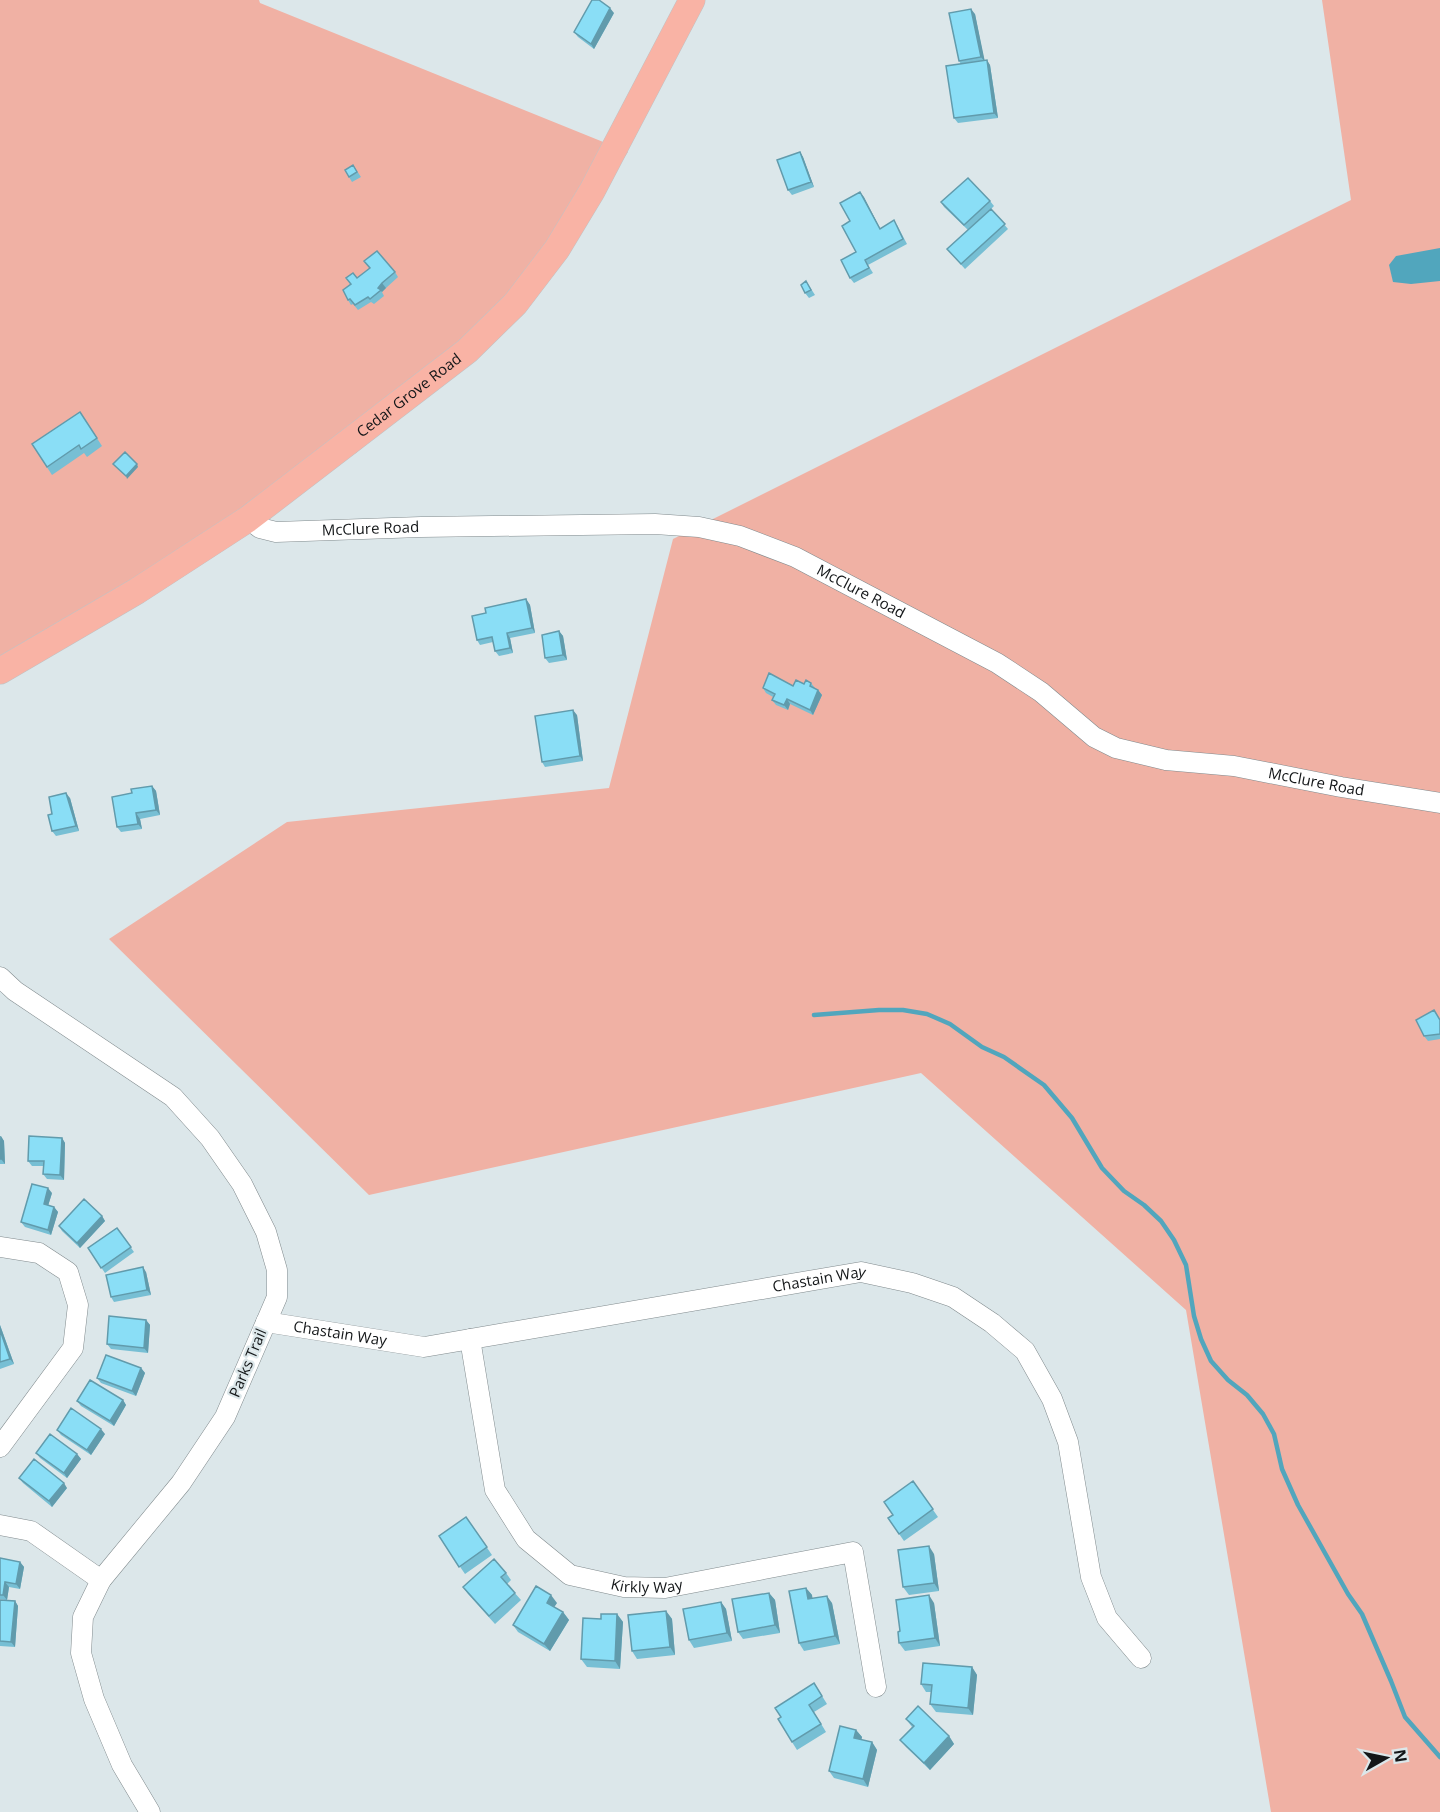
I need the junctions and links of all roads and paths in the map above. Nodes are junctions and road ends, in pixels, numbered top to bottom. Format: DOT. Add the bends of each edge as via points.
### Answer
graph roads {
  1 [pos="692,0"];
  2 [pos="248,519"];
  3 [pos="0,670"];
  4 [pos="1440,803"];
  5 [pos="0,977"];
  6 [pos="0,1247"];
  7 [pos="266,1322"];
  8 [pos="470,1340"];
  9 [pos="0,1447"];
  10 [pos="0,1525"];
  11 [pos="101,1580"];
  12 [pos="1140,1658"];
  13 [pos="876,1687"];
  14 [pos="150,1812"];
  1 -- 2 [label="main road, Cedar Grove Road" via="592,191 558,249 515,304 467,351"];
  2 -- 3 [label="main road, Cedar Grove Road" via="137,591"];
  2 -- 4 [label="street, McClure Road" via="260,528 276,532 656,524 699,527 740,536 795,557 997,663 1041,692 1094,737 1116,748 1166,760 1234,766"];
  5 -- 7 [label="street, Parks Trail" via="173,1097 210,1138 242,1185 266,1232 277,1270 277,1297"];
  6 -- 9 [label="street" via="39,1253 68,1272 78,1305 73,1348"];
  7 -- 8 [label="street, Chastain Way" via="424,1347"];
  7 -- 11 [label="street, Parks Trail" via="225,1417 180,1483"];
  8 -- 12 [label="street, Chastain Way" via="861,1272 953,1297 1025,1351 1052,1400 1068,1442 1091,1577 1107,1618"];
  8 -- 13 [label="street, Kirkly Way" via="495,1490 526,1539 570,1575 624,1587 665,1588 853,1552"];
  10 -- 11 [label="street" via="31,1531"];
  11 -- 14 [label="street, Parks Trail" via="83,1617 81,1653 93,1699 122,1765"];
}
